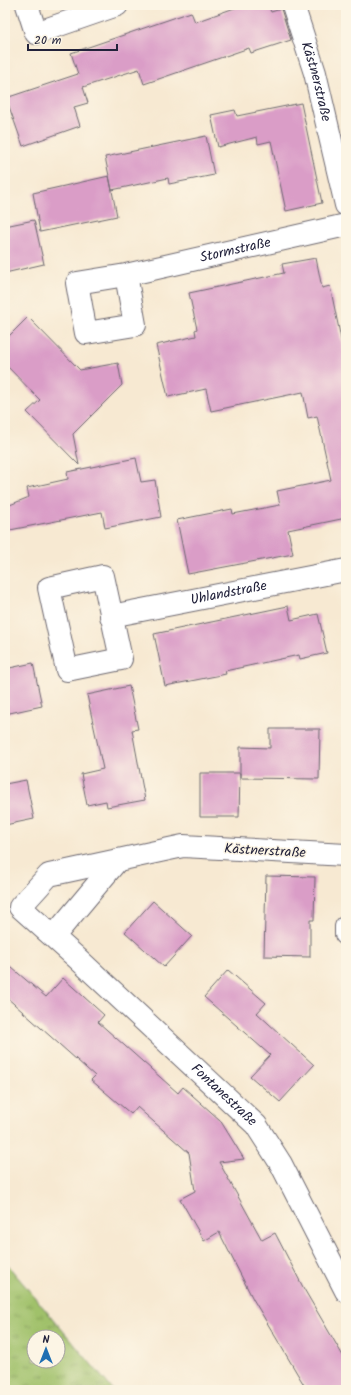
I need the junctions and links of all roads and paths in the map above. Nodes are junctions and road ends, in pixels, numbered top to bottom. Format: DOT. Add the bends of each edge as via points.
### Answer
graph roads {
  1 [pos="27,5"];
  2 [pos="117,5"];
  3 [pos="293,5"];
  4 [pos="86,10"];
  5 [pos="346,205"];
  6 [pos="346,225"];
  7 [pos="126,275"];
  8 [pos="346,570"];
  9 [pos="111,616"];
  10 [pos="183,846"];
  11 [pos="346,855"];
  12 [pos="116,862"];
  13 [pos="346,927"];
  14 [pos="346,934"];
  15 [pos="54,936"];
  16 [pos="346,1291"];
  1 -- 4 [label="street" via="36,33"];
  2 -- 4 [label="street"];
  3 -- 5 [label="street, Kästnerstraße" via="315,73"];
  6 -- 7 [label="street, Stormstraße"];
  8 -- 9 [label="street, Uhlandstraße"];
  9 -- 9 [label="street" via="103,576 49,588 67,670 121,659"];
  10 -- 11 [label="street, Kästnerstraße"];
  10 -- 12 [label="street, Fontanestraße"];
  12 -- 15 [label="street"];
  12 -- 15 [label="street, Fontanestraße" via="49,875 20,907"];
  13 -- 14 [label="street"];
  15 -- 16 [label="street, Fontanestraße" via="256,1125 280,1164"];
}
